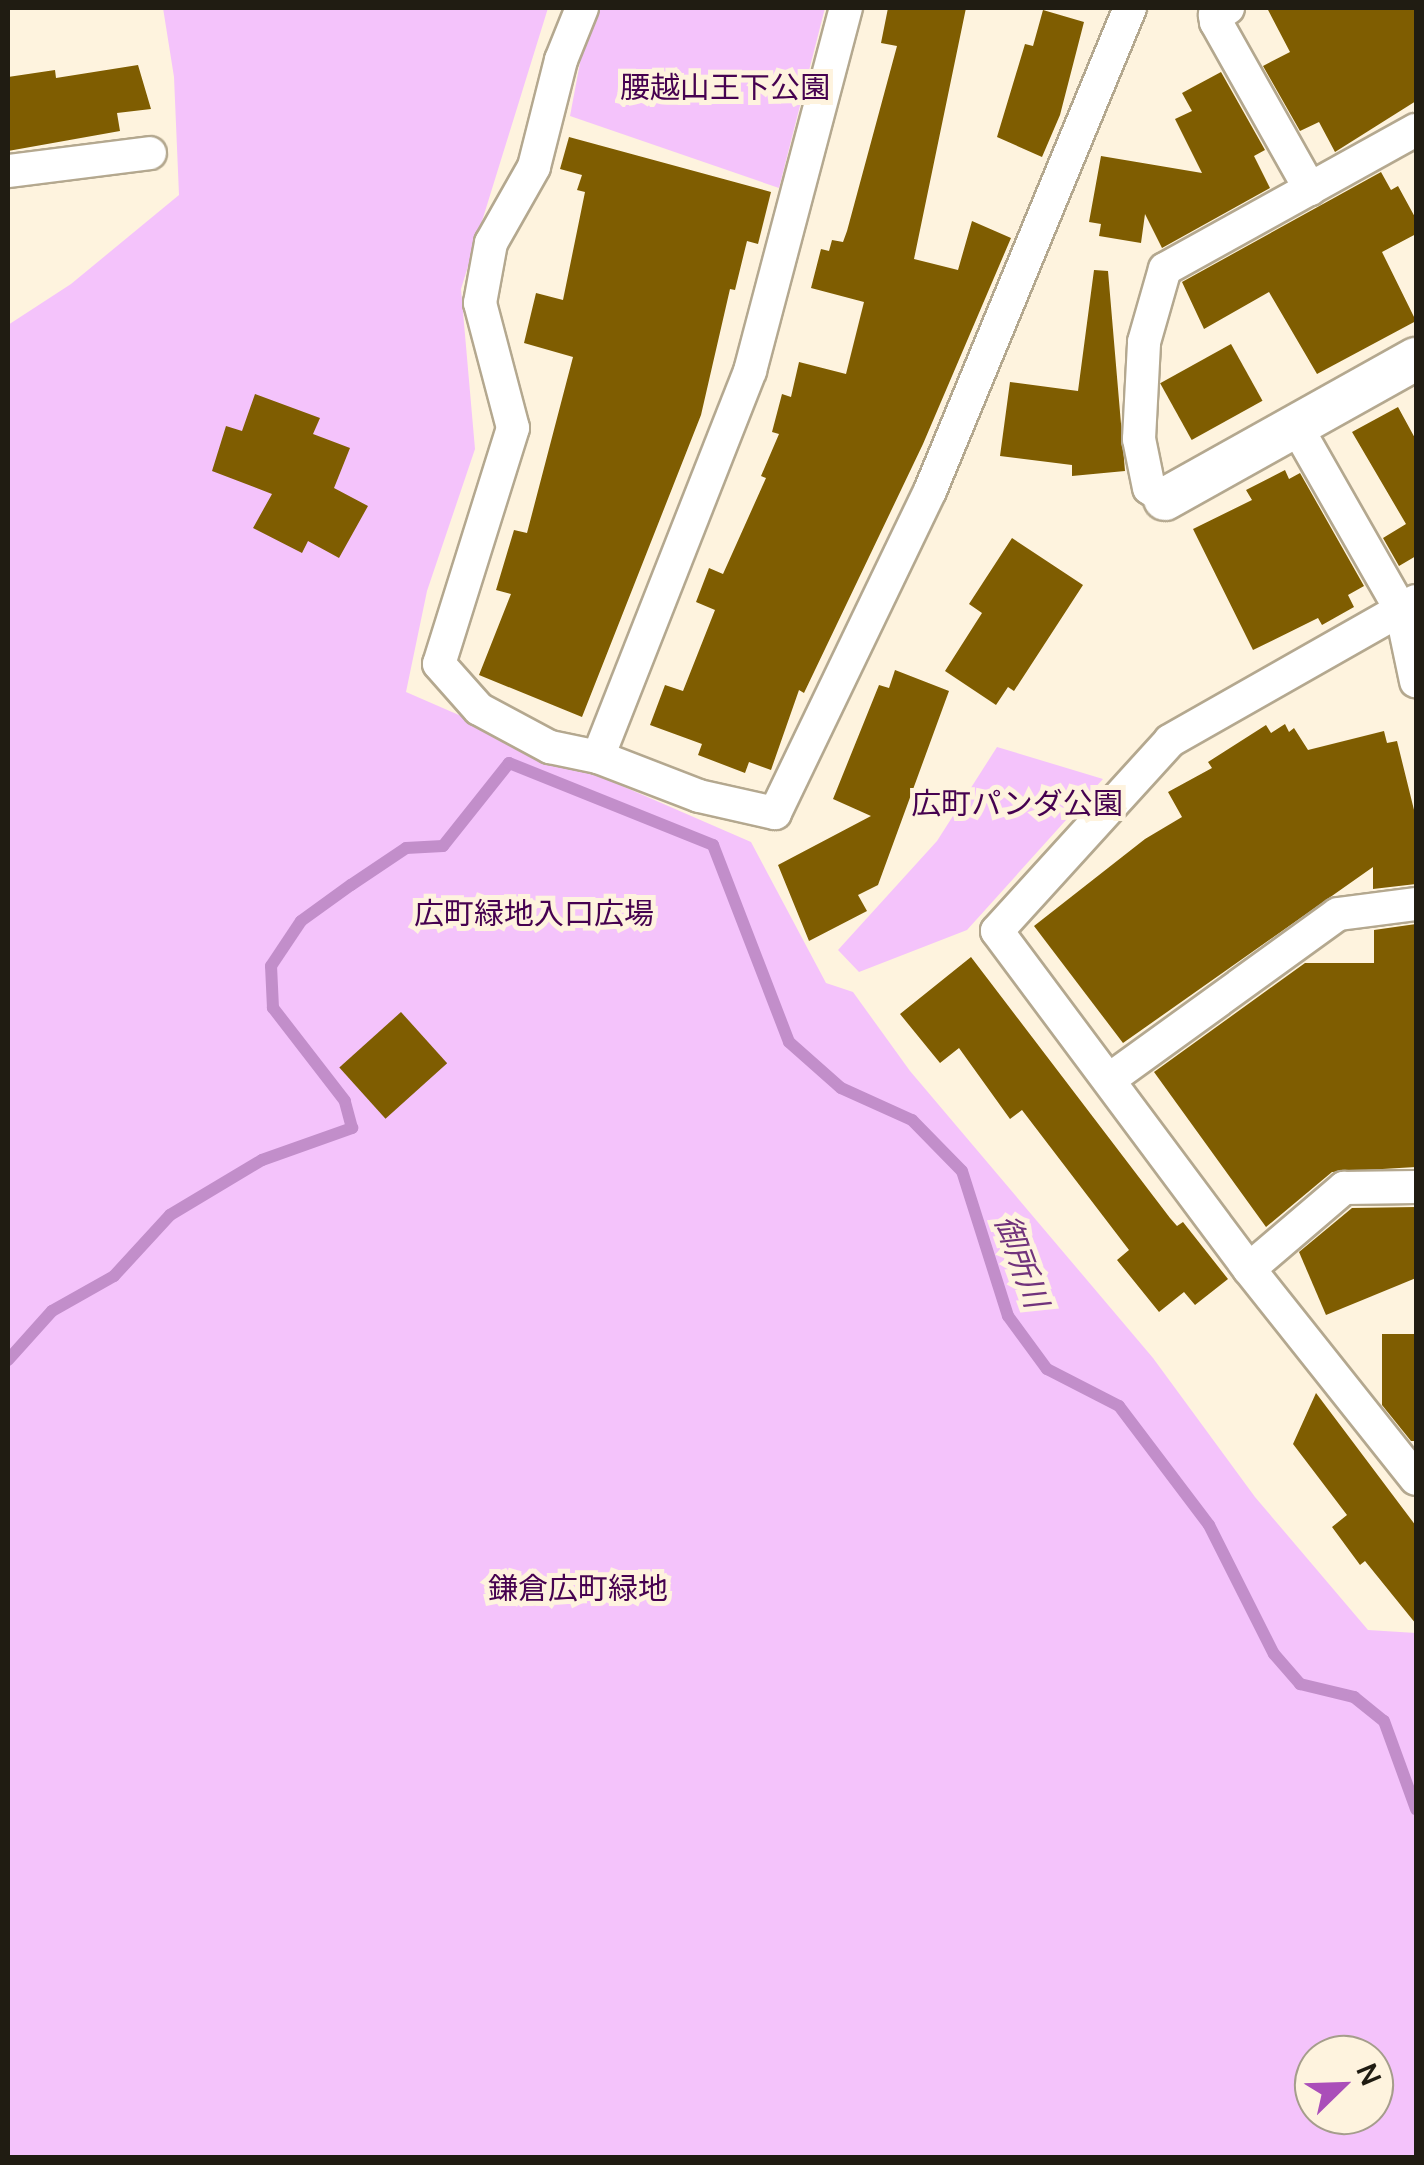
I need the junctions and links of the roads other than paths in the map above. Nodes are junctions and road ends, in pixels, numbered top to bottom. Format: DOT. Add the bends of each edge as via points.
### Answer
graph roads {
  1 [pos="582,8"];
  2 [pos="846,8"];
  3 [pos="1130,8"];
  4 [pos="1228,8"];
  5 [pos="1416,130"];
  6 [pos="150,153"];
  7 [pos="8,170"];
  8 [pos="1310,189"];
  9 [pos="1416,360"];
  10 [pos="1296,426"];
  11 [pos="1165,499"];
  12 [pos="1409,606"];
  13 [pos="1416,681"];
  14 [pos="598,757"];
  15 [pos="1416,904"];
  16 [pos="1110,1079"];
  17 [pos="1416,1187"];
  18 [pos="1249,1269"];
  19 [pos="1416,1480"];
  1 -- 14 [label="street" via="561,60 534,167 491,243 480,303 513,428 439,664 479,710 550,747"];
  2 -- 14 [label="street" via="750,371"];
  3 -- 14 [label="street" via="930,491 775,813 700,796"];
  4 -- 8 [label="street" via="1216,22"];
  5 -- 8 [label="street"];
  6 -- 7 [label="street"];
  8 -- 11 [label="street" via="1165,269 1144,342 1139,439 1149,488"];
  9 -- 10 [label="street"];
  10 -- 11 [label="street"];
  10 -- 12 [label="street"];
  12 -- 13 [label="street"];
  12 -- 16 [label="street" via="1170,741 997,931"];
  15 -- 16 [label="street" via="1338,914"];
  16 -- 18 [label="street"];
  17 -- 18 [label="street" via="1344,1188"];
  18 -- 19 [label="street"];
}
